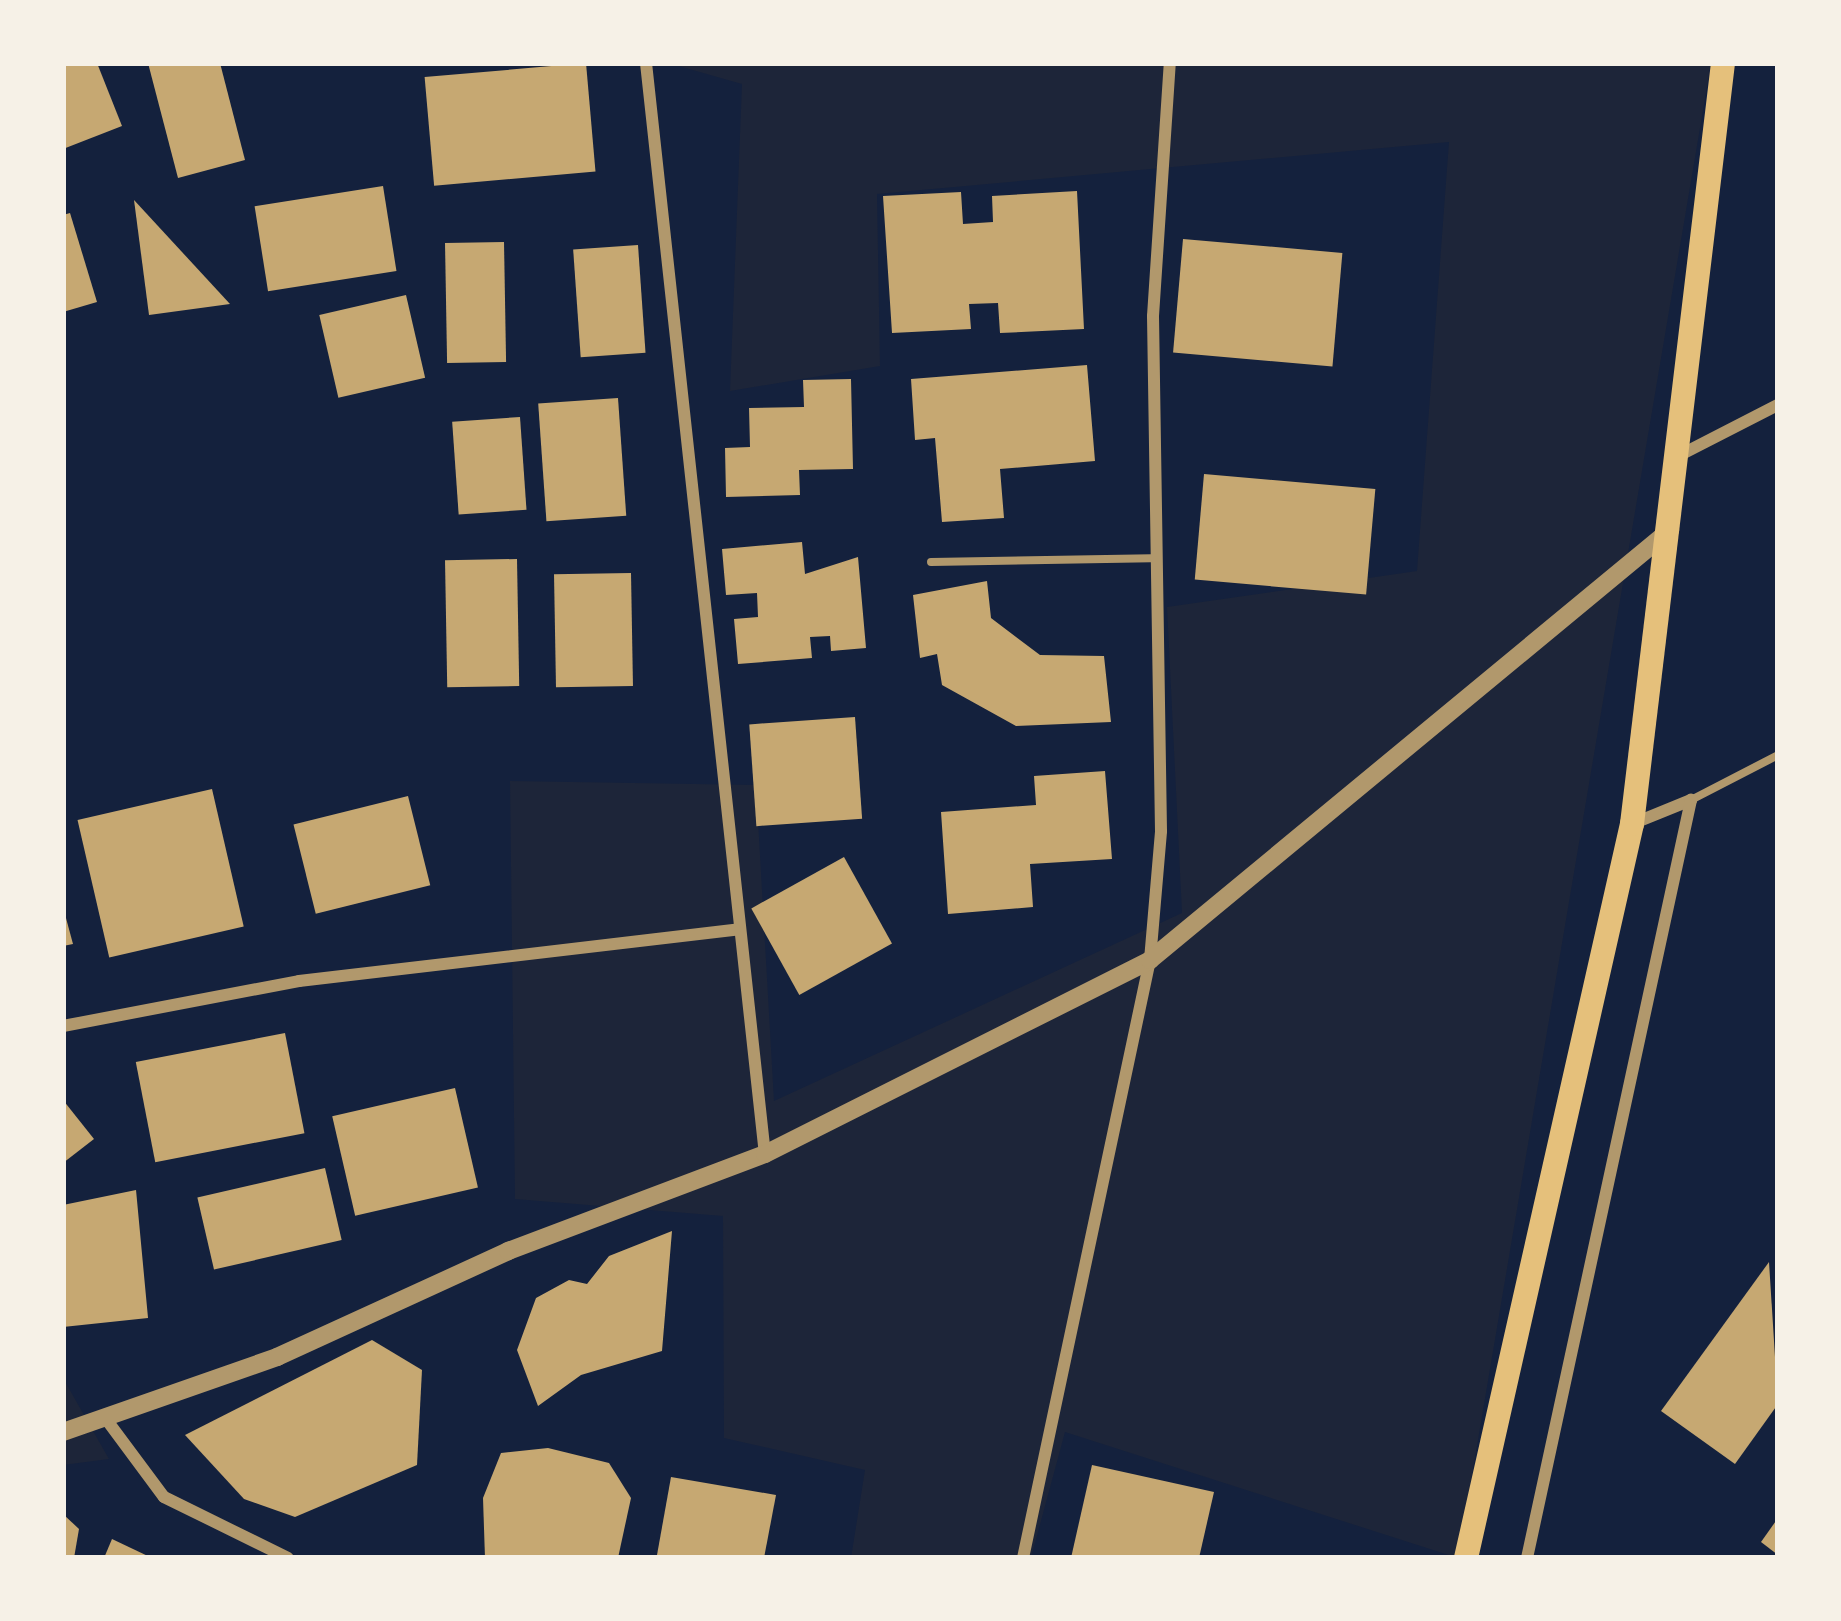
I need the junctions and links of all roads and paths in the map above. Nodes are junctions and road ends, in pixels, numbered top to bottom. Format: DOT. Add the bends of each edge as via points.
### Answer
graph roads {
  1 [pos="646,63"];
  2 [pos="1170,63"];
  3 [pos="1723,63"];
  4 [pos="1778,405"];
  5 [pos="1684,454"];
  6 [pos="1670,530"];
  7 [pos="1151,558"];
  8 [pos="931,562"];
  9 [pos="1778,755"];
  10 [pos="1691,800"];
  11 [pos="1632,824"];
  12 [pos="735,930"];
  13 [pos="1150,960"];
  14 [pos="63,1026"];
  15 [pos="764,1154"];
  16 [pos="106,1419"];
  17 [pos="63,1432"];
  18 [pos="288,1558"];
  19 [pos="1023,1558"];
  20 [pos="1466,1558"];
  21 [pos="1528,1558"];
  1 -- 12 [label="street"];
  2 -- 7 [label="street"];
  3 -- 5 [label="main road"];
  4 -- 5 [label="street"];
  5 -- 6 [label="main road"];
  6 -- 11 [label="main road"];
  6 -- 13 [label="street"];
  7 -- 8 [label="lane"];
  7 -- 13 [label="street" via="1161,831"];
  9 -- 10 [label="lane"];
  10 -- 11 [label="street"];
  10 -- 21 [label="street"];
  11 -- 20 [label="main road"];
  12 -- 14 [label="street" via="299,981"];
  12 -- 15 [label="street"];
  13 -- 15 [label="street"];
  13 -- 19 [label="street"];
  15 -- 16 [label="street"];
  16 -- 17 [label="street"];
  16 -- 18 [label="street" via="164,1497"];
}
